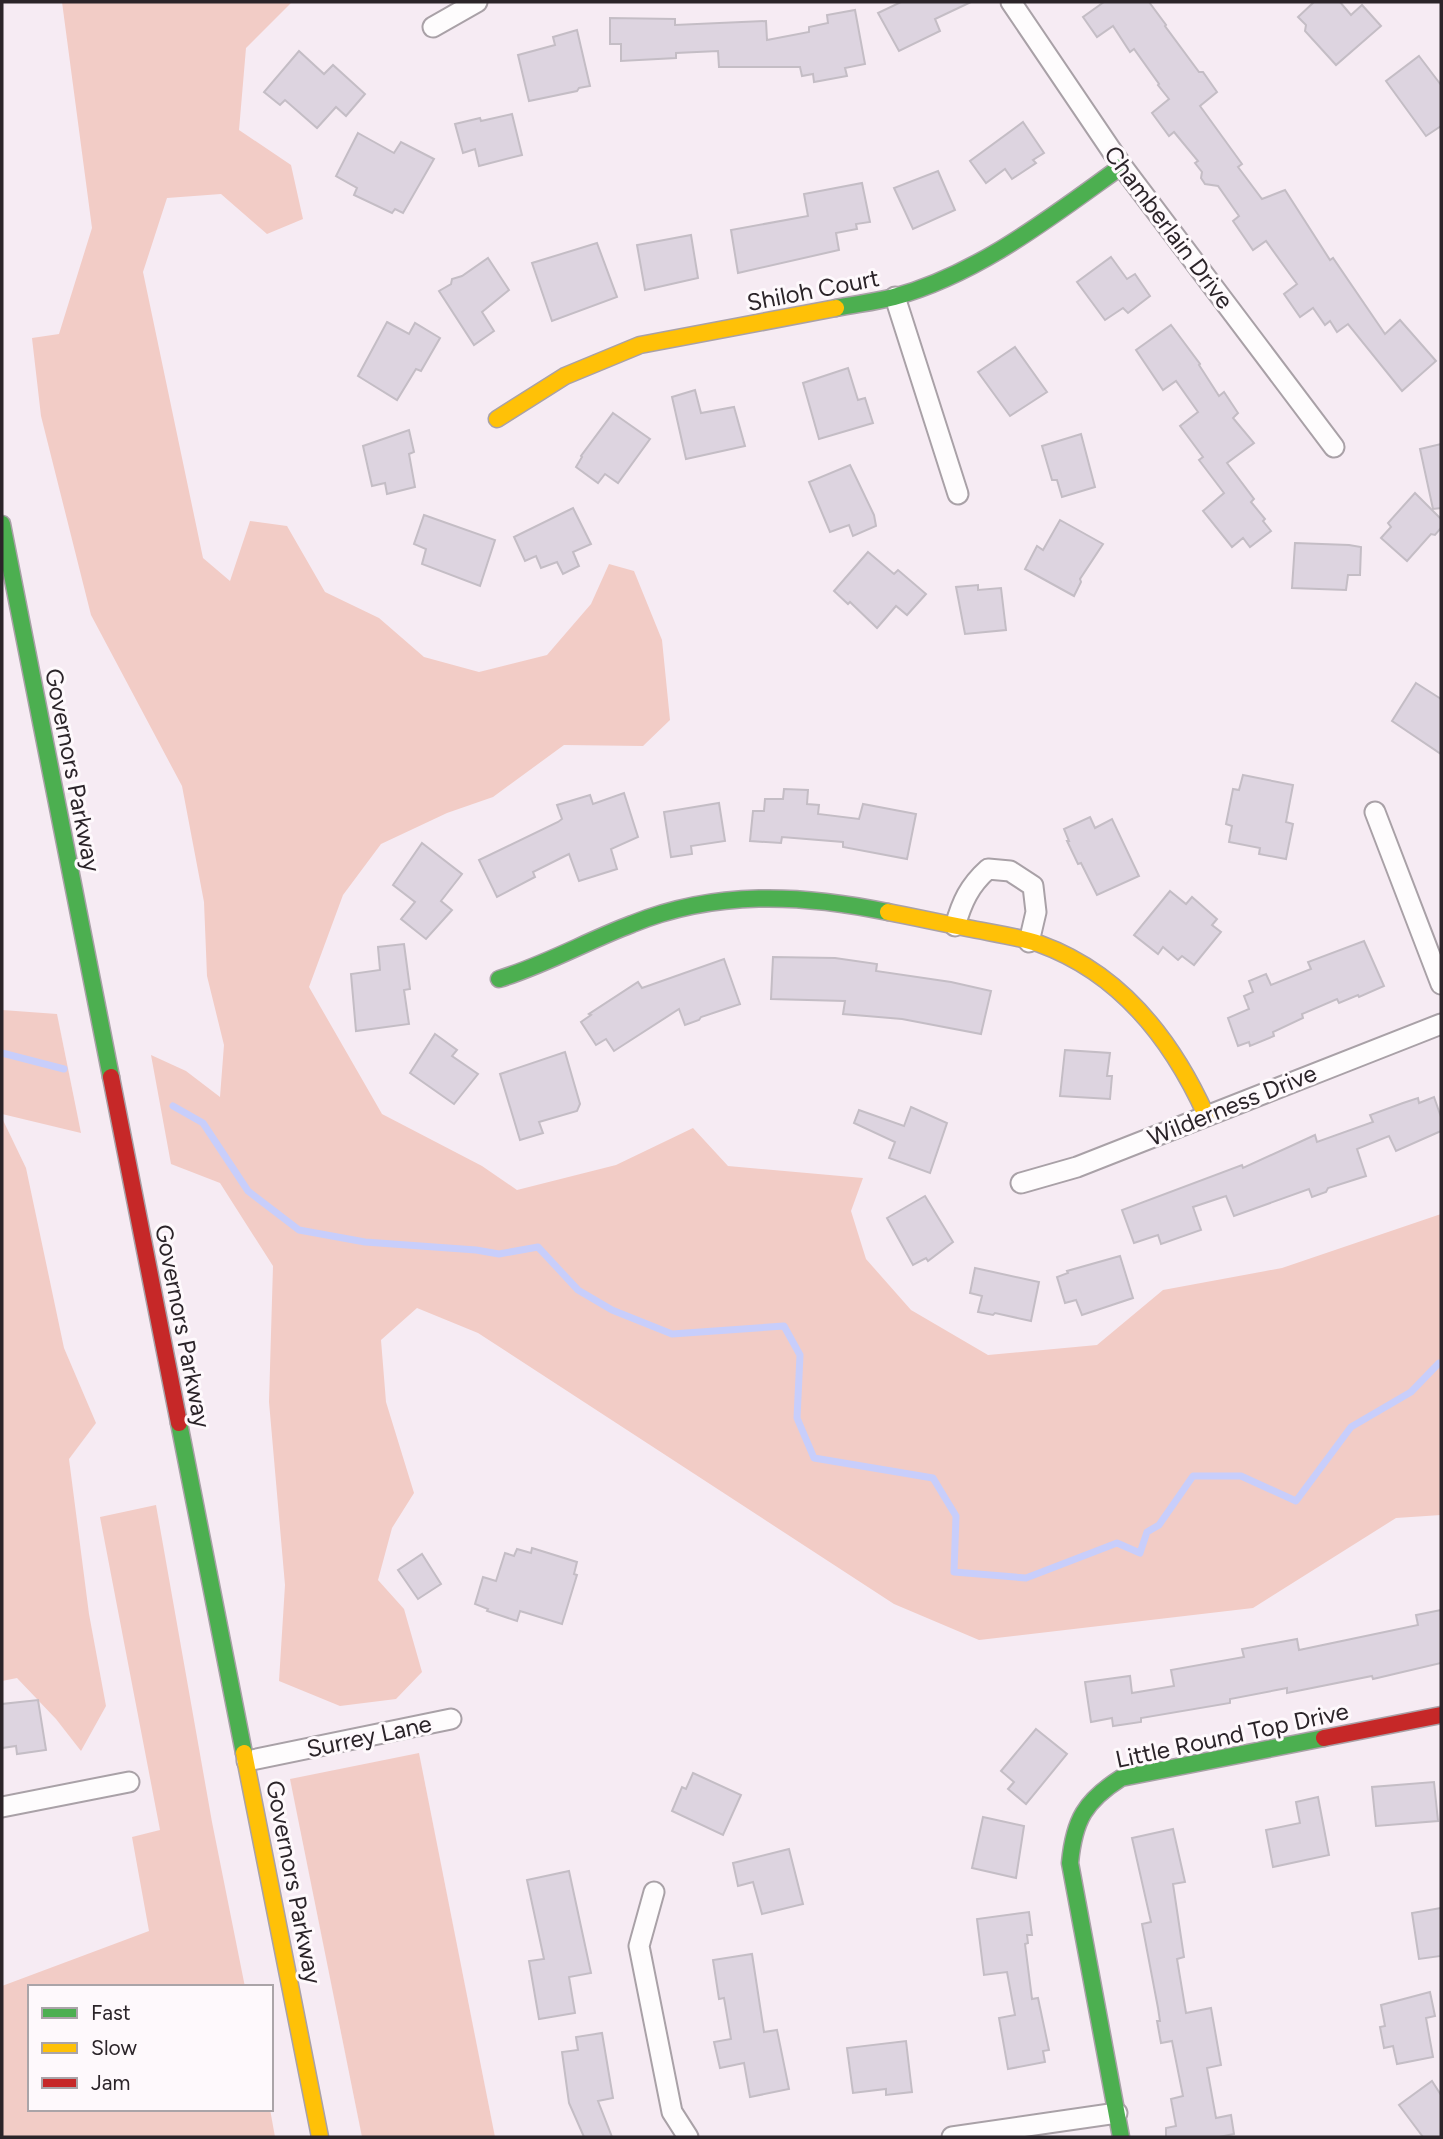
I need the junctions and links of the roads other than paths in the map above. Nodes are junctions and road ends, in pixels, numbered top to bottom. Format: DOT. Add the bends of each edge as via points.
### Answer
graph roads {
  1 [pos="477,2"];
  2 [pos="1011,2"];
  3 [pos="433,27"];
  4 [pos="1122,166"];
  5 [pos="895,298"];
  6 [pos="497,419"];
  7 [pos="1334,447"];
  8 [pos="958,494"];
  9 [pos="2,524"];
  10 [pos="1375,812"];
  11 [pos="955,926"];
  12 [pos="1029,942"];
  13 [pos="499,979"];
  14 [pos="1441,984"];
  15 [pos="1441,1024"];
  16 [pos="1206,1115"];
  17 [pos="1021,1183"];
  18 [pos="1441,1716"];
  19 [pos="451,1719"];
  20 [pos="247,1761"];
  21 [pos="129,1782"];
  22 [pos="2,1807"];
  23 [pos="654,1892"];
  24 [pos="1117,2113"];
  25 [pos="320,2137"];
  26 [pos="688,2137"];
  27 [pos="952,2137"];
  28 [pos="1121,2137"];
  1 -- 3 [label="street"];
  2 -- 4 [label="street, Chamberlain Drive"];
  4 -- 5 [label="street, Shiloh Court" via="995,253"];
  4 -- 7 [label="street, Chamberlain Drive"];
  5 -- 6 [label="street, Shiloh Court" via="640,345 564,374"];
  5 -- 8 [label="street"];
  9 -- 20 [label="street, Governors Parkway"];
  10 -- 14 [label="street"];
  11 -- 12 [label="street"];
  11 -- 12 [label="street" via="972,883 988,869 1010,871 1033,887 1036,912"];
  11 -- 13 [label="street" via="838,901 797,897 716,901 637,921 542,966"];
  12 -- 16 [label="street" via="1068,957 1127,998 1174,1051"];
  15 -- 16 [label="street, Wilderness Drive"];
  16 -- 17 [label="street, Wilderness Drive" via="1077,1167"];
  18 -- 24 [label="street, Little Round Top Drive" via="1121,1778 1098,1791 1071,1837 1070,1863"];
  19 -- 20 [label="street, Surrey Lane"];
  20 -- 25 [label="street, Governors Parkway"];
  21 -- 22 [label="street"];
  23 -- 26 [label="street" via="639,1946 672,2112"];
  24 -- 27 [label="street"];
  24 -- 28 [label="street, Little Round Top Drive"];
}
